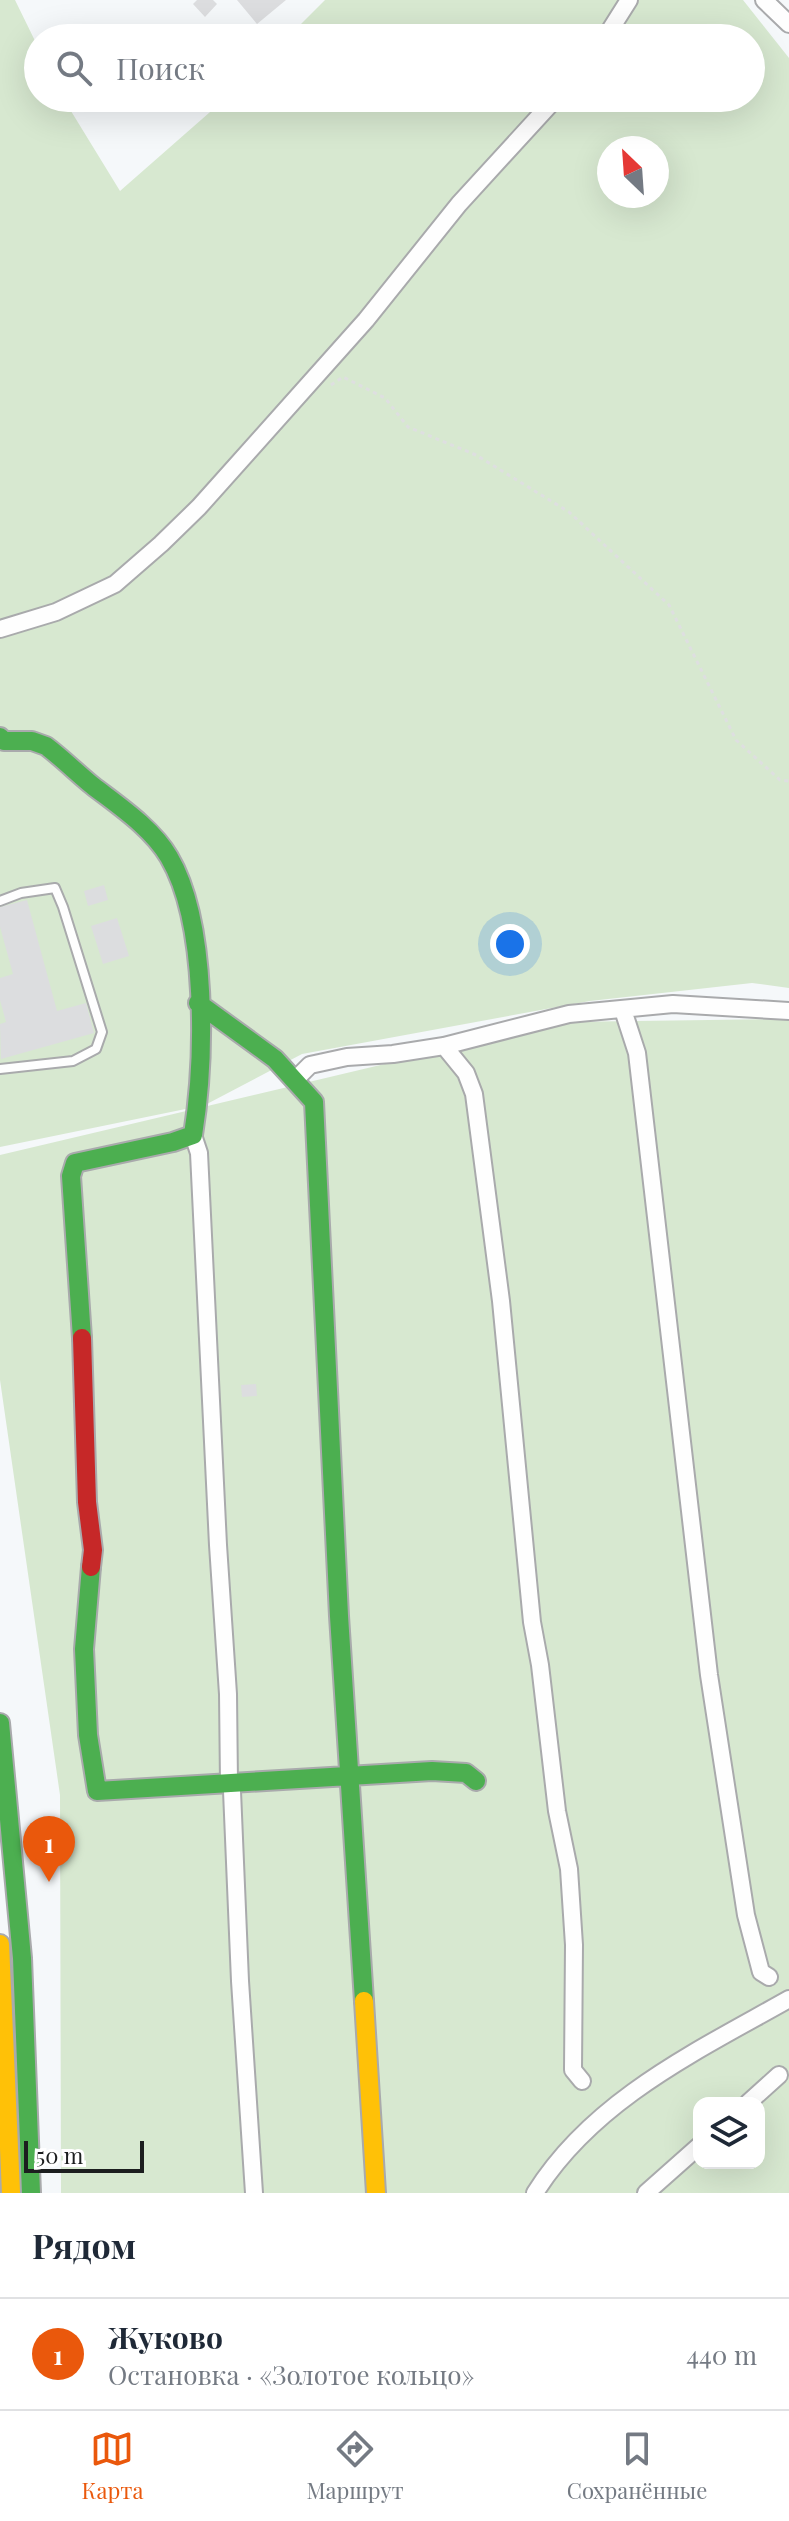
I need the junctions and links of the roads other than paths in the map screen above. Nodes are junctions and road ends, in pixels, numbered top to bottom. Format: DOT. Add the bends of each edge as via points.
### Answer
graph roads {
  1 [pos="629,0"];
  2 [pos="764,0"];
  3 [pos="614,24"];
  4 [pos="789,24"];
  5 [pos="543,112"];
  6 [pos="0,629"];
  7 [pos="0,737"];
  8 [pos="0,901"];
  9 [pos="198,1003"];
  10 [pos="623,1010"];
  11 [pos="789,1011"];
  12 [pos="444,1046"];
  13 [pos="0,1069"];
  14 [pos="297,1078"];
  15 [pos="193,1135"];
  16 [pos="0,1723"];
  17 [pos="349,1778"];
  18 [pos="476,1781"];
  19 [pos="229,1783"];
  20 [pos="0,1944"];
  21 [pos="769,1977"];
  22 [pos="789,1999"];
  23 [pos="779,2075"];
  24 [pos="582,2081"];
  25 [pos="755,2097"];
  26 [pos="693,2151"];
  27 [pos="5,2164"];
  28 [pos="11,2193"];
  29 [pos="31,2193"];
  30 [pos="254,2193"];
  31 [pos="376,2193"];
  32 [pos="535,2193"];
  33 [pos="646,2193"];
  1 -- 3 [label="street"];
  2 -- 4 [label="street"];
  5 -- 6 [label="street" via="459,204 366,320 161,544 115,584 56,612"];
  7 -- 9 [label="main road" via="39,742 135,820 170,856 184,889"];
  8 -- 13 [label="lane" via="55,888 102,1032 96,1049 73,1061"];
  9 -- 14 [label="main road"];
  9 -- 15 [label="main road" via="201,1054"];
  10 -- 11 [label="street" via="673,1004"];
  10 -- 12 [label="street" via="569,1014"];
  10 -- 21 [label="street" via="639,1068 709,1675 746,1915 761,1972"];
  12 -- 14 [label="street" via="310,1065"];
  12 -- 24 [label="street" via="466,1073 474,1094 487,1189 532,1622 569,1869 573,2070"];
  14 -- 17 [label="main road" via="314,1102 318,1143"];
  15 -- 19 [label="street" via="199,1153"];
  15 -- 19 [label="main road" via="75,1163 71,1176 93,1550 84,1649 88,1735 97,1791"];
  16 -- 29 [label="main road" via="21,1934"];
  17 -- 18 [label="main road" via="432,1771 466,1773"];
  17 -- 19 [label="main road"];
  17 -- 31 [label="main road"];
  19 -- 30 [label="street"];
  20 -- 27 [label="main road"];
  22 -- 32 [label="street" via="629,2094 585,2130"];
  23 -- 25 [label="street"];
  26 -- 33 [label="street"];
  27 -- 28 [label="main road"];
}
